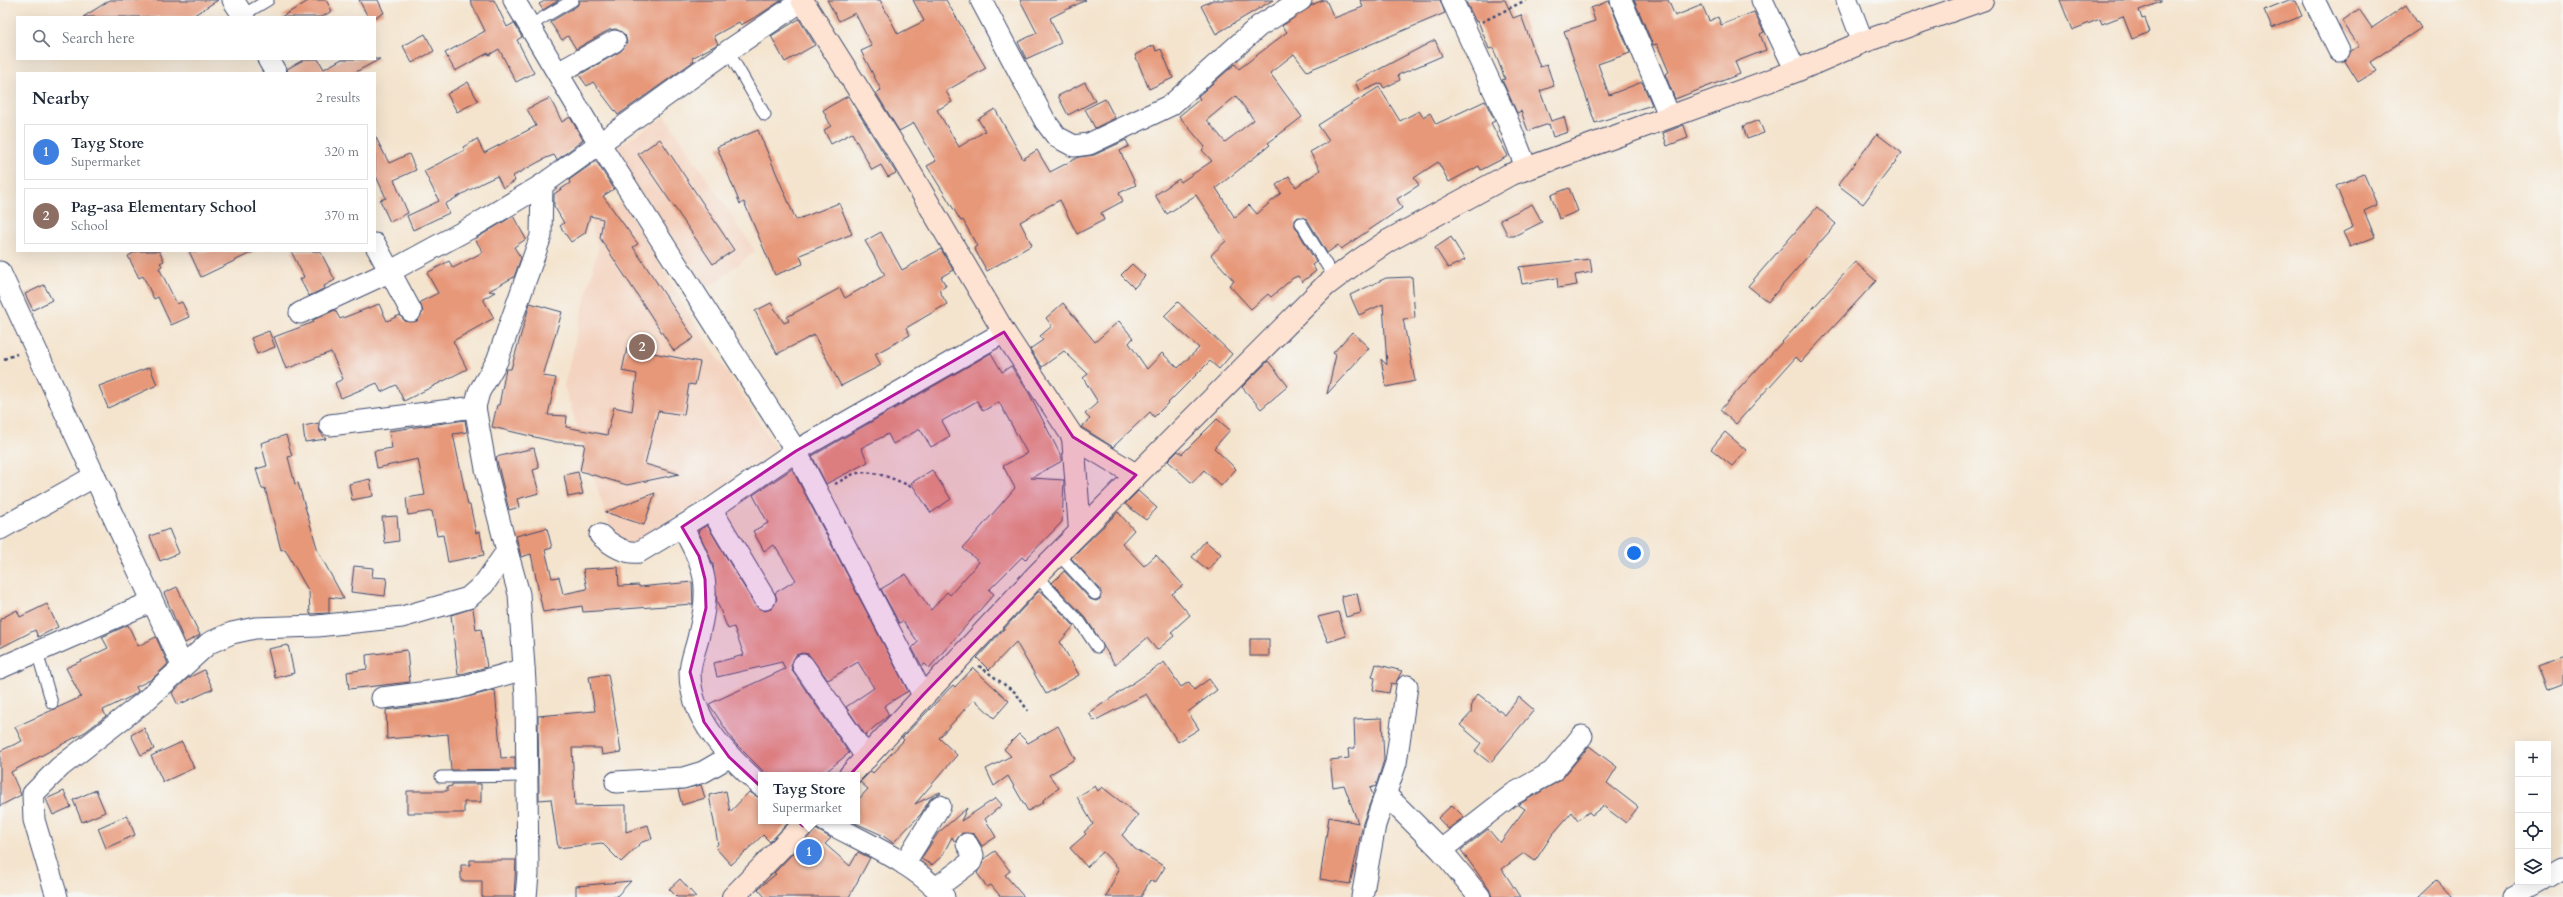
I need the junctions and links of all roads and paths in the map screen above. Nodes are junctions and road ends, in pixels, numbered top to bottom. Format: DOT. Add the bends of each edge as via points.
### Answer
graph roads {
  1 [pos="268,0"];
  2 [pos="514,0"];
  3 [pos="573,0"];
  4 [pos="803,0"];
  5 [pos="981,0"];
  6 [pos="1302,0"];
  7 [pos="1452,0"];
  8 [pos="1526,0"];
  9 [pos="1621,0"];
  10 [pos="1762,0"];
  11 [pos="1847,0"];
  12 [pos="1982,0"];
  13 [pos="2314,0"];
  14 [pos="240,11"];
  15 [pos="529,26"];
  16 [pos="1465,30"];
  17 [pos="616,41"];
  18 [pos="1863,42"];
  19 [pos="728,51"];
  20 [pos="2339,51"];
  21 [pos="269,60"];
  22 [pos="1796,71"];
  23 [pos="275,72"];
  24 [pos="558,73"];
  25 [pos="765,115"];
  26 [pos="1669,115"];
  27 [pos="599,143"];
  28 [pos="1526,167"];
  29 [pos="542,185"];
  30 [pos="1301,223"];
  31 [pos="376,246"];
  32 [pos="391,271"];
  33 [pos="0,272"];
  34 [pos="1335,279"];
  35 [pos="411,311"];
  36 [pos="300,313"];
  37 [pos="1004,332"];
  38 [pos="475,407"];
  39 [pos="330,425"];
  40 [pos="1073,437"];
  41 [pos="796,451"];
  42 [pos="1136,475"];
  43 [pos="95,476"];
  44 [pos="912,487"];
  45 [pos="818,492"];
  46 [pos="711,509"];
  47 [pos="682,527"];
  48 [pos="0,529"];
  49 [pos="1080,532"];
  50 [pos="600,535"];
  51 [pos="507,551"];
  52 [pos="1058,554"];
  53 [pos="1036,576"];
  54 [pos="1095,594"];
  55 [pos="765,599"];
  56 [pos="151,602"];
  57 [pos="1097,647"];
  58 [pos="965,651"];
  59 [pos="37,652"];
  60 [pos="182,665"];
  61 [pos="803,665"];
  62 [pos="0,668"];
  63 [pos="524,670"];
  64 [pos="1408,686"];
  65 [pos="923,695"];
  66 [pos="382,698"];
  67 [pos="52,703"];
  68 [pos="1028,711"];
  69 [pos="1582,736"];
  70 [pos="729,757"];
  71 [pos="867,758"];
  72 [pos="853,772"];
  73 [pos="527,776"];
  74 [pos="441,777"];
  75 [pos="616,782"];
  76 [pos="758,783"];
  77 [pos="1386,795"];
  78 [pos="940,806"];
  79 [pos="802,824"];
  80 [pos="830,824"];
  81 [pos="967,844"];
  82 [pos="1441,850"];
  83 [pos="904,864"];
  84 [pos="2563,869"];
  85 [pos="2551,876"];
  86 [pos="2535,885"];
  87 [pos="940,893"];
  88 [pos="57,897"];
  89 [pos="526,897"];
  90 [pos="733,897"];
  91 [pos="1362,897"];
  92 [pos="1480,897"];
  93 [pos="2513,897"];
  1 -- 14 [label="lane"];
  2 -- 15 [label="street"];
  3 -- 15 [label="lane"];
  4 -- 19 [label="street"];
  4 -- 37 [label="street" via="900,155"];
  5 -- 6 [label="street" via="1045,121 1057,137 1074,146 1089,144 1114,130 1171,106 1259,26"];
  7 -- 16 [label="street"];
  8 -- 16 [label="path"];
  9 -- 26 [label="street"];
  10 -- 22 [label="street"];
  11 -- 18 [label="street"];
  12 -- 18 [label="street"];
  13 -- 20 [label="street"];
  15 -- 24 [label="street"];
  16 -- 28 [label="street" via="1507,119"];
  17 -- 24 [label="street"];
  18 -- 22 [label="street"];
  19 -- 25 [label="lane"];
  19 -- 27 [label="street"];
  21 -- 23 [label="street"];
  22 -- 26 [label="street"];
  24 -- 27 [label="street"];
  26 -- 28 [label="street"];
  27 -- 29 [label="street"];
  27 -- 41 [label="street"];
  28 -- 34 [label="street" via="1388,241"];
  29 -- 32 [label="street"];
  29 -- 38 [label="street" via="541,236 497,360 479,392"];
  30 -- 34 [label="lane"];
  31 -- 32 [label="street"];
  32 -- 35 [label="street"];
  32 -- 36 [label="street"];
  33 -- 43 [label="street"];
  34 -- 42 [label="street"];
  37 -- 40 [label="street"];
  37 -- 41 [label="street"];
  38 -- 39 [label="street"];
  38 -- 51 [label="street" via="486,470"];
  40 -- 42 [label="street"];
  40 -- 49 [label="street"];
  41 -- 45 [label="street"];
  41 -- 46 [label="street"];
  42 -- 49 [label="street"];
  43 -- 48 [label="street"];
  43 -- 56 [label="street"];
  44 -- 45 [label="path" via="892,478 855,474"];
  45 -- 65 [label="street"];
  46 -- 47 [label="street"];
  46 -- 55 [label="street"];
  47 -- 50 [label="street" via="639,552 629,554"];
  47 -- 70 [label="street" via="699,556 704,579 706,608 690,672 694,692 704,722"];
  49 -- 52 [label="street"];
  51 -- 60 [label="street" via="484,584 468,598 402,618 317,626 255,628 232,633 209,643"];
  51 -- 63 [label="street" via="519,594"];
  52 -- 53 [label="street"];
  52 -- 54 [label="lane"];
  53 -- 57 [label="lane" via="1080,622"];
  53 -- 58 [label="street"];
  56 -- 59 [label="street"];
  56 -- 60 [label="street"];
  58 -- 65 [label="street"];
  58 -- 68 [label="path" via="987,674 1016,693"];
  59 -- 62 [label="street"];
  59 -- 67 [label="lane"];
  60 -- 88 [label="street" via="144,702 60,767 32,794 34,820"];
  61 -- 71 [label="street"];
  63 -- 66 [label="street" via="458,688"];
  63 -- 73 [label="street"];
  64 -- 77 [label="street" via="1396,763"];
  65 -- 71 [label="street"];
  69 -- 82 [label="street" via="1552,772 1513,794"];
  70 -- 75 [label="street" via="702,772 683,778"];
  70 -- 76 [label="street"];
  71 -- 72 [label="street"];
  73 -- 74 [label="lane"];
  73 -- 89 [label="street"];
  77 -- 82 [label="street"];
  77 -- 91 [label="street" via="1375,826"];
  78 -- 83 [label="street"];
  79 -- 90 [label="street"];
  80 -- 83 [label="street"];
  81 -- 87 [label="street" via="973,855 971,862"];
  82 -- 92 [label="street"];
  83 -- 87 [label="street"];
  84 -- 85 [label="street"];
  86 -- 93 [label="street"];
}
